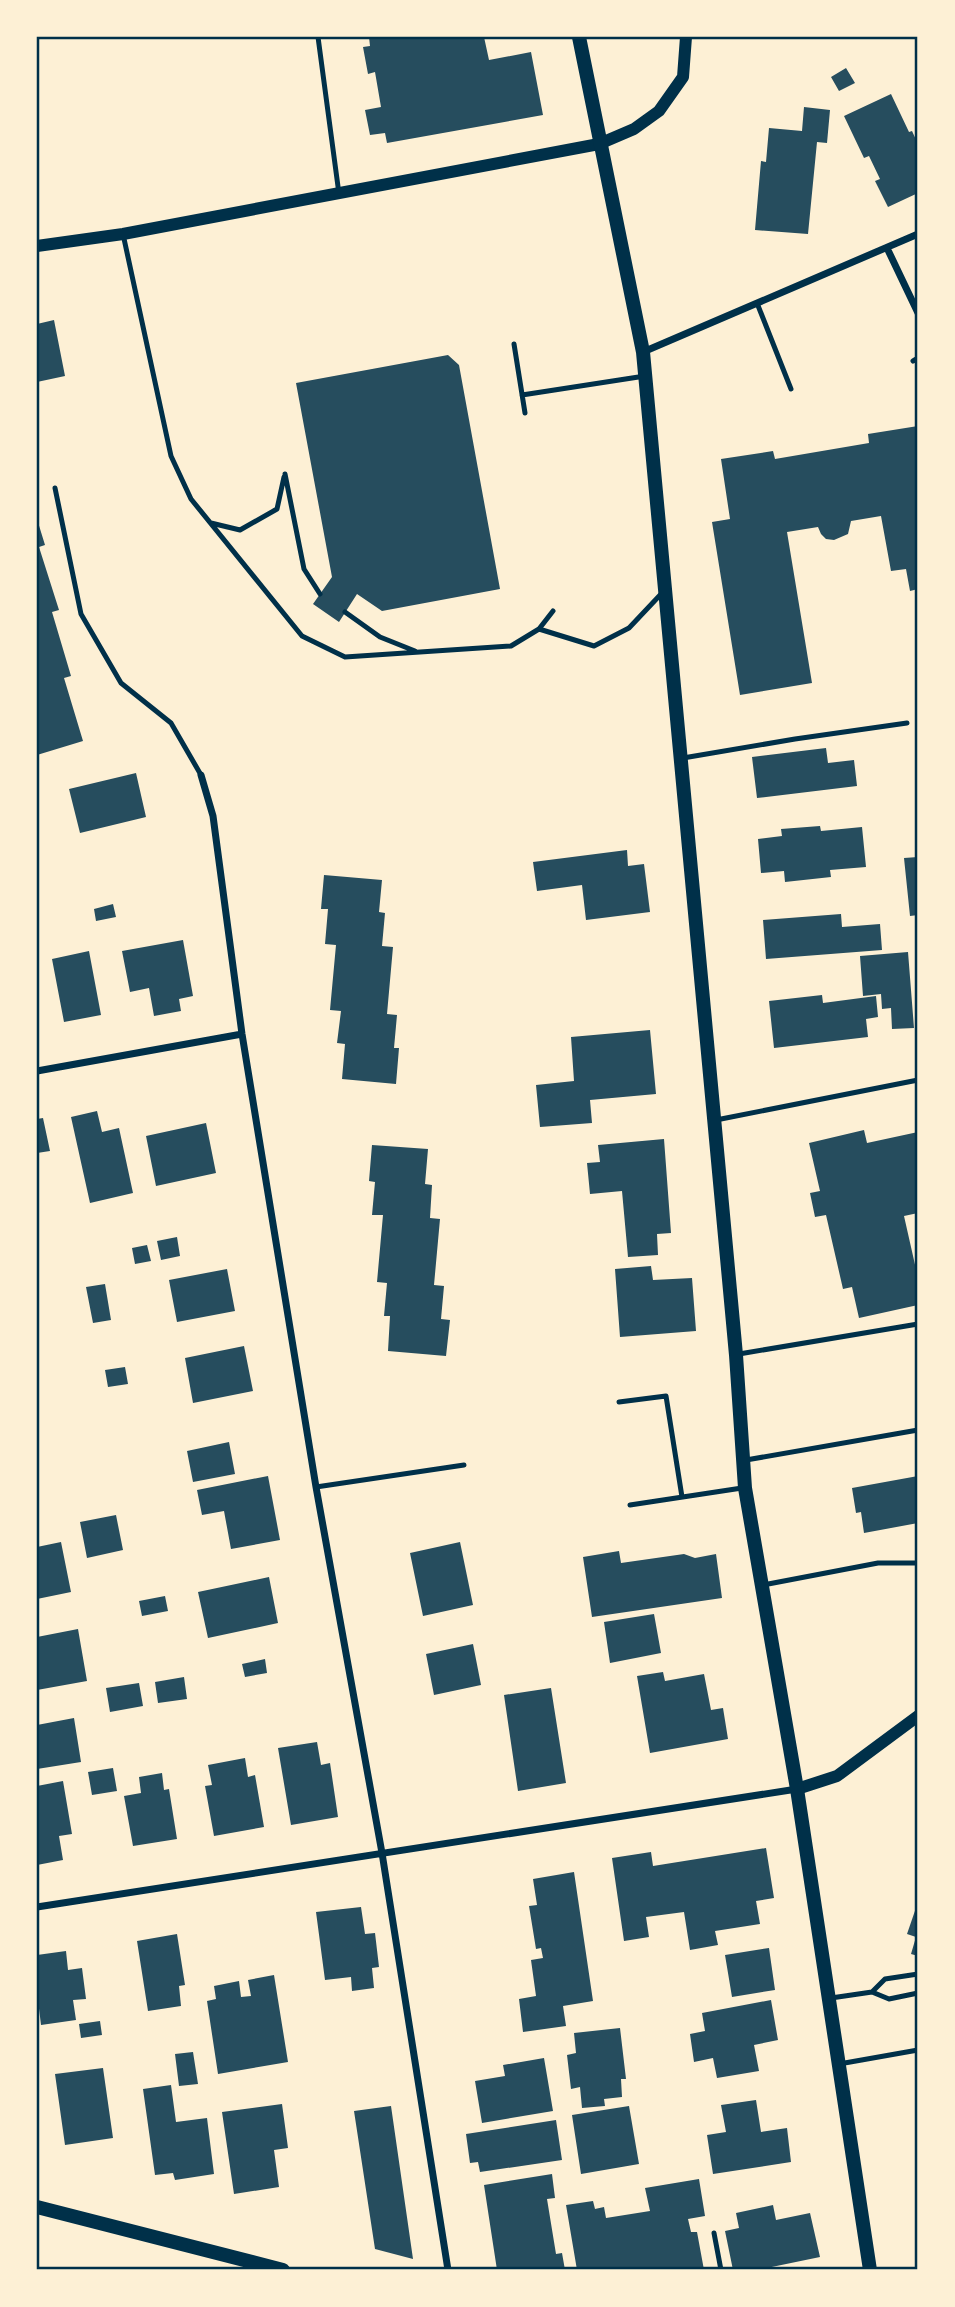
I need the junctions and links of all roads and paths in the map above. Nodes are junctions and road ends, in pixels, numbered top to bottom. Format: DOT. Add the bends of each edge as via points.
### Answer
graph roads {
  1 [pos="318,37"];
  2 [pos="579,37"];
  3 [pos="686,37"];
  4 [pos="599,144"];
  5 [pos="338,194"];
  6 [pos="123,234"];
  7 [pos="918,234"];
  8 [pos="37,246"];
  9 [pos="887,248"];
  10 [pos="757,303"];
  11 [pos="918,313"];
  12 [pos="514,344"];
  13 [pos="643,352"];
  14 [pos="645,376"];
  15 [pos="791,389"];
  16 [pos="522,396"];
  17 [pos="526,413"];
  18 [pos="55,488"];
  19 [pos="211,523"];
  20 [pos="664,591"];
  21 [pos="320,594"];
  22 [pos="554,611"];
  23 [pos="345,612"];
  24 [pos="539,629"];
  25 [pos="416,652"];
  26 [pos="907,723"];
  27 [pos="680,759"];
  28 [pos="201,775"];
  29 [pos="242,1034"];
  30 [pos="37,1071"];
  31 [pos="918,1080"];
  32 [pos="712,1121"];
  33 [pos="918,1324"];
  34 [pos="736,1355"];
  35 [pos="619,1402"];
  36 [pos="918,1430"];
  37 [pos="743,1460"];
  38 [pos="464,1465"];
  39 [pos="316,1487"];
  40 [pos="745,1488"];
  41 [pos="682,1497"];
  42 [pos="630,1505"];
  43 [pos="918,1563"];
  44 [pos="762,1585"];
  45 [pos="918,1716"];
  46 [pos="797,1789"];
  47 [pos="382,1853"];
  48 [pos="37,1907"];
  49 [pos="918,1974"];
  50 [pos="872,1992"];
  51 [pos="918,1993"];
  52 [pos="828,1999"];
  53 [pos="918,2050"];
  54 [pos="838,2064"];
  55 [pos="37,2207"];
  56 [pos="714,2233"];
  57 [pos="283,2270"];
  58 [pos="448,2270"];
  59 [pos="722,2270"];
  60 [pos="870,2270"];
  1 -- 5 [label="lane"];
  2 -- 4 [label="main road"];
  3 -- 4 [label="street" via="682,77 659,111 634,129"];
  4 -- 5 [label="street"];
  4 -- 13 [label="main road"];
  5 -- 6 [label="street"];
  6 -- 8 [label="street"];
  6 -- 19 [label="lane" via="171,456 191,499"];
  7 -- 9 [label="street"];
  9 -- 10 [label="street"];
  9 -- 11 [label="street"];
  10 -- 13 [label="street"];
  10 -- 15 [label="lane"];
  12 -- 16 [label="lane"];
  13 -- 14 [label="main road"];
  14 -- 16 [label="lane"];
  14 -- 20 [label="main road"];
  16 -- 17 [label="lane"];
  18 -- 28 [label="lane" via="81,614 121,683 172,723"];
  19 -- 21 [label="lane" via="240,530 278,509 285,474 304,569"];
  19 -- 25 [label="lane" via="302,636 345,657"];
  20 -- 24 [label="lane" via="629,628 594,646"];
  20 -- 27 [label="main road"];
  22 -- 24 [label="lane"];
  23 -- 25 [label="lane" via="380,637"];
  24 -- 25 [label="lane" via="511,646"];
  26 -- 27 [label="lane"];
  27 -- 32 [label="main road"];
  28 -- 29 [label="street" via="213,816"];
  29 -- 30 [label="street"];
  29 -- 39 [label="street"];
  31 -- 32 [label="lane"];
  32 -- 34 [label="main road"];
  33 -- 34 [label="lane"];
  34 -- 37 [label="main road"];
  35 -- 41 [label="lane" via="666,1396"];
  36 -- 37 [label="lane"];
  37 -- 40 [label="main road"];
  38 -- 39 [label="lane"];
  39 -- 47 [label="street"];
  40 -- 41 [label="lane"];
  40 -- 44 [label="main road"];
  41 -- 42 [label="lane"];
  43 -- 44 [label="lane" via="878,1563"];
  44 -- 46 [label="main road"];
  45 -- 46 [label="street" via="837,1776"];
  46 -- 47 [label="street"];
  46 -- 52 [label="main road"];
  47 -- 48 [label="street"];
  47 -- 58 [label="street"];
  49 -- 50 [label="lane" via="885,1979"];
  50 -- 51 [label="lane" via="888,1999"];
  50 -- 52 [label="lane"];
  52 -- 54 [label="main road"];
  53 -- 54 [label="lane"];
  54 -- 60 [label="main road"];
  55 -- 57 [label="main road"];
  56 -- 59 [label="lane"];
}
